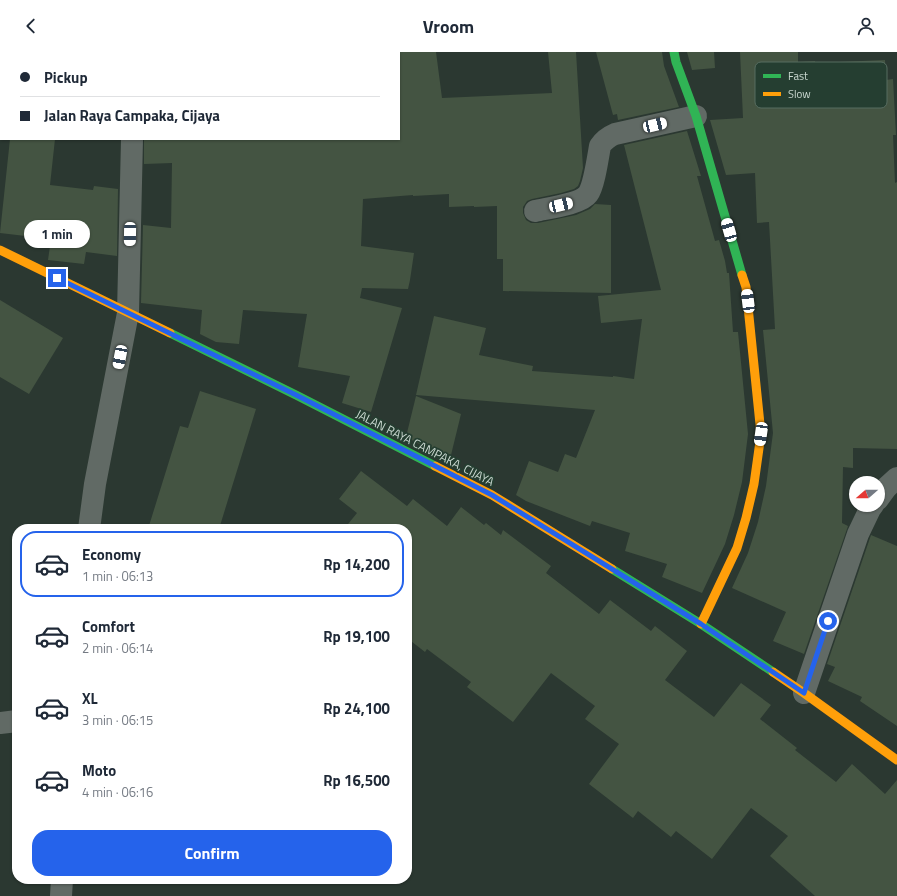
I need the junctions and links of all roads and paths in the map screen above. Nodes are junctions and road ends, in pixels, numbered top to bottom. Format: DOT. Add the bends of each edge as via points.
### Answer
graph roads {
  1 [pos="674,52"];
  2 [pos="696,116"];
  3 [pos="132,140"];
  4 [pos="535,211"];
  5 [pos="0,250"];
  6 [pos="128,313"];
  7 [pos="897,478"];
  8 [pos="885,489"];
  9 [pos="869,512"];
  10 [pos="90,524"];
  11 [pos="701,624"];
  12 [pos="804,693"];
  13 [pos="12,722"];
  14 [pos="0,723"];
  15 [pos="897,760"];
  16 [pos="62,884"];
  17 [pos="61,896"];
  1 -- 2 [label="main road"];
  2 -- 4 [label="street" via="609,136 600,146 591,188 587,195 574,202"];
  2 -- 11 [label="main road" via="746,287 761,434 754,484 737,548"];
  3 -- 6 [label="street"];
  5 -- 6 [label="main road, JALAN RAYA CAMPAKA, CIJAYA"];
  6 -- 10 [label="street"];
  6 -- 11 [label="main road, JALAN RAYA CAMPAKA, CIJAYA" via="492,495"];
  7 -- 8 [label="street"];
  9 -- 12 [label="street" via="858,534"];
  11 -- 12 [label="main road, JALAN RAYA CAMPAKA, CIJAYA"];
  12 -- 15 [label="main road, JALAN RAYA CAMPAKA, CIJAYA"];
  13 -- 14 [label="street"];
  16 -- 17 [label="street"];
}
